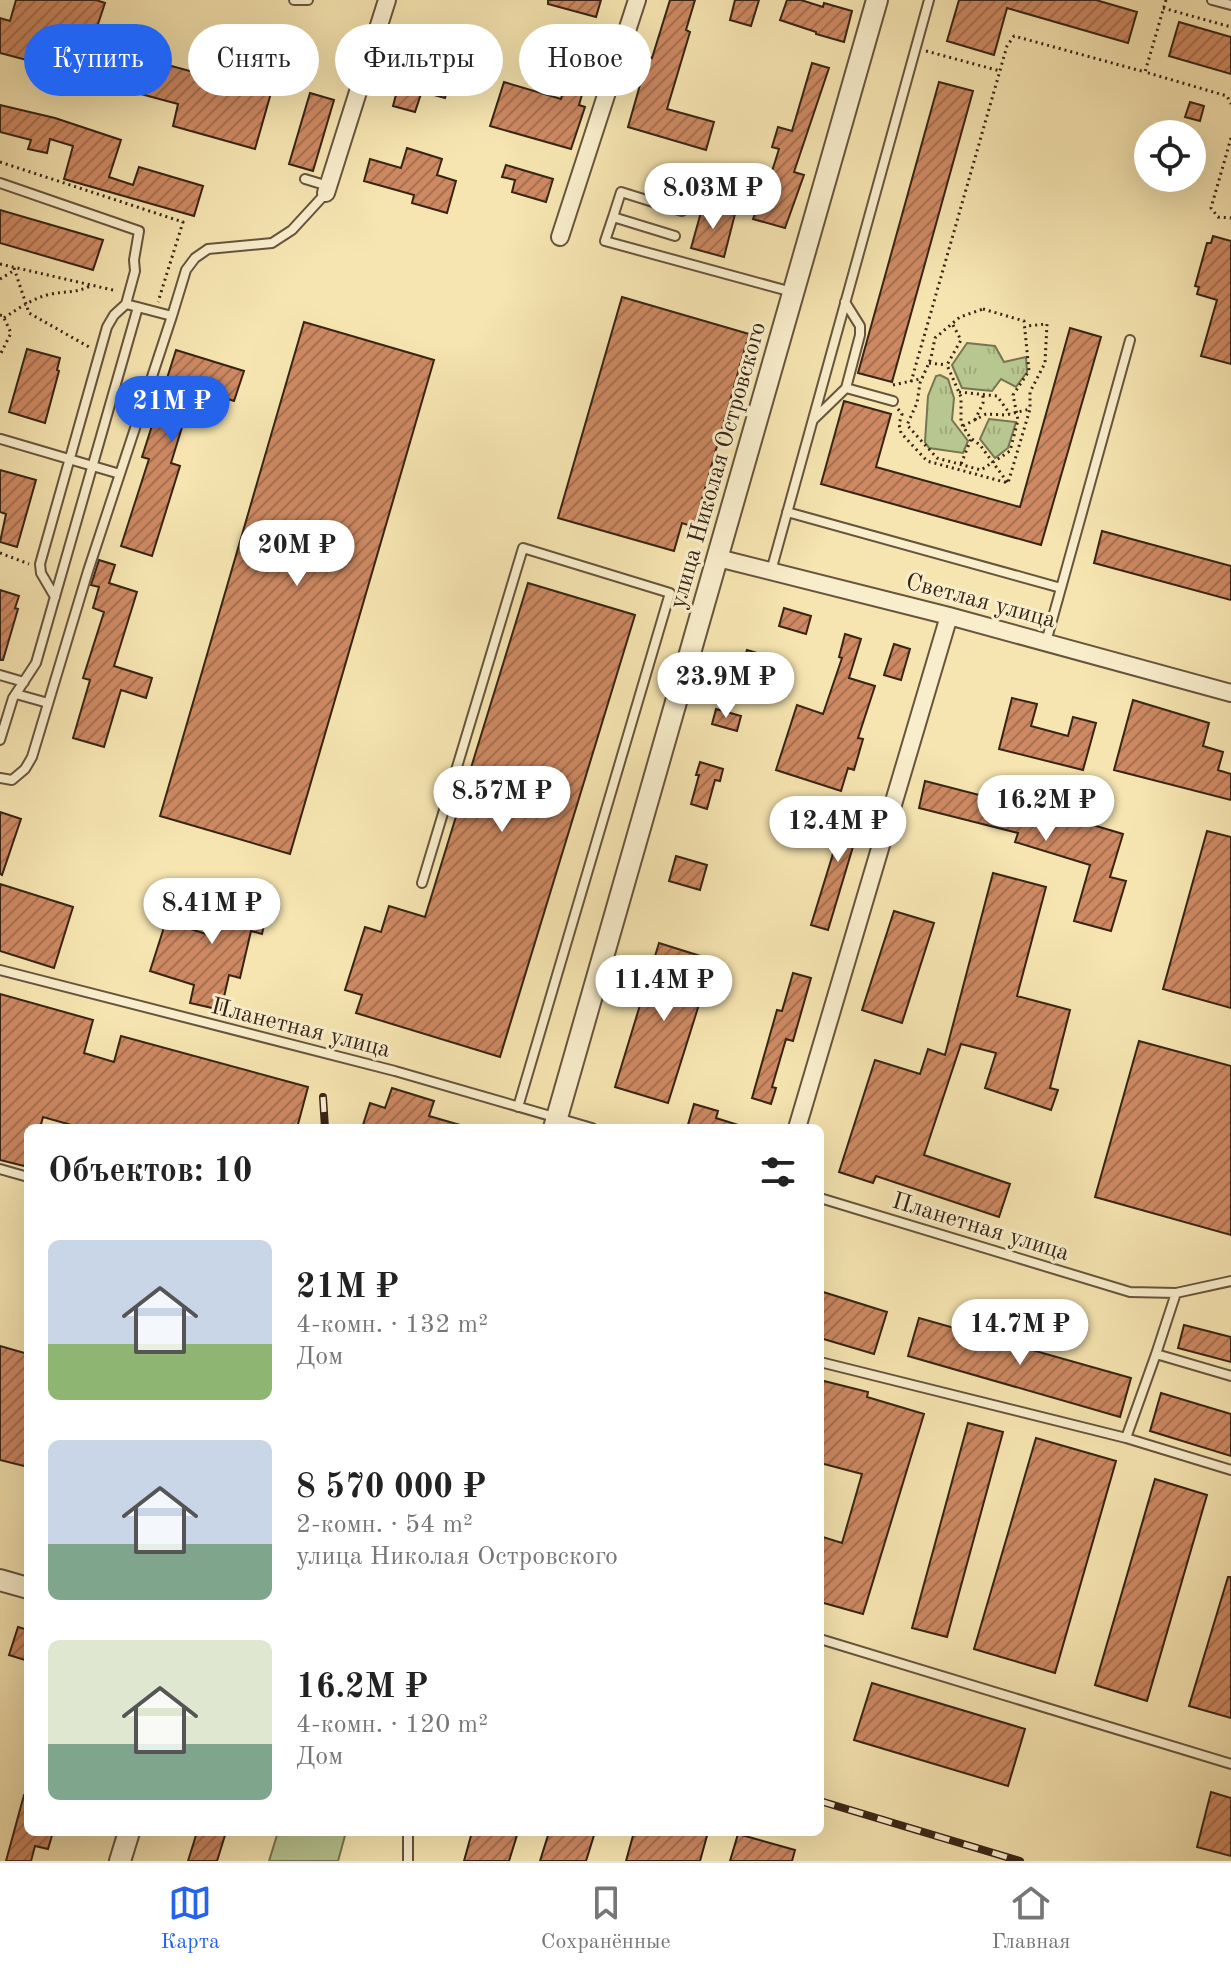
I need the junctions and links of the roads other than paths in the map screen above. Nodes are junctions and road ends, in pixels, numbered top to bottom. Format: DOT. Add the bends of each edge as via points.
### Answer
graph roads {
  1 [pos="294,0"];
  2 [pos="308,0"];
  3 [pos="387,0"];
  4 [pos="637,0"];
  5 [pos="876,0"];
  6 [pos="929,0"];
  7 [pos="1212,0"];
  8 [pos="1231,5"];
  9 [pos="305,179"];
  10 [pos="0,183"];
  11 [pos="328,190"];
  12 [pos="682,211"];
  13 [pos="613,217"];
  14 [pos="675,236"];
  15 [pos="560,237"];
  16 [pos="793,293"];
  17 [pos="845,302"];
  18 [pos="126,304"];
  19 [pos="138,307"];
  20 [pos="172,316"];
  21 [pos="1130,340"];
  22 [pos="846,388"];
  23 [pos="893,401"];
  24 [pos="813,420"];
  25 [pos="1,439"];
  26 [pos="70,459"];
  27 [pos="93,466"];
  28 [pos="120,474"];
  29 [pos="787,512"];
  30 [pos="718,558"];
  31 [pos="771,571"];
  32 [pos="1061,588"];
  33 [pos="55,597"];
  34 [pos="949,616"];
  35 [pos="1046,642"];
  36 [pos="0,675"];
  37 [pos="24,682"];
  38 [pos="1231,693"];
  39 [pos="16,694"];
  40 [pos="48,703"];
  41 [pos="0,740"];
  42 [pos="0,778"];
  43 [pos="422,883"];
  44 [pos="0,970"];
  45 [pos="518,1107"];
  46 [pos="556,1123"];
  47 [pos="798,1124"];
  48 [pos="0,1169"];
  49 [pos="24,1176"];
  50 [pos="824,1199"];
  51 [pos="1231,1281"];
  52 [pos="1176,1293"];
  53 [pos="1156,1354"];
  54 [pos="824,1363"];
  55 [pos="1231,1376"];
  56 [pos="1126,1438"];
  57 [pos="1231,1470"];
  58 [pos="0,1580"];
  59 [pos="24,1587"];
  60 [pos="824,1640"];
  61 [pos="1231,1764"];
  62 [pos="128,1836"];
  63 [pos="408,1836"];
  64 [pos="120,1861"];
  65 [pos="408,1861"];
  1 -- 2 [label="lane"];
  3 -- 11 [label="street"];
  4 -- 15 [label="street"];
  5 -- 16 [label="street, улица Николая Островского"];
  6 -- 17 [label="lane"];
  7 -- 8 [label="lane"];
  9 -- 11 [label="lane"];
  10 -- 18 [label="lane" via="139,231"];
  11 -- 20 [label="lane" via="292,230 272,243 208,249 195,258"];
  12 -- 13 [label="lane" via="621,192"];
  13 -- 14 [label="lane"];
  13 -- 16 [label="lane" via="605,241"];
  16 -- 30 [label="street, улица Николая Островского"];
  17 -- 22 [label="lane" via="861,330"];
  17 -- 24 [label="lane"];
  18 -- 19 [label="lane"];
  18 -- 26 [label="lane" via="110,321"];
  19 -- 20 [label="lane"];
  19 -- 27 [label="lane"];
  20 -- 28 [label="lane"];
  21 -- 32 [label="lane"];
  22 -- 23 [label="lane"];
  22 -- 24 [label="lane"];
  24 -- 29 [label="lane"];
  25 -- 26 [label="lane"];
  26 -- 27 [label="lane"];
  26 -- 33 [label="lane" via="40,569"];
  27 -- 28 [label="lane"];
  27 -- 33 [label="lane"];
  28 -- 40 [label="lane"];
  29 -- 31 [label="lane"];
  29 -- 32 [label="lane"];
  30 -- 31 [label="street, Светлая улица"];
  30 -- 46 [label="street, улица Николая Островского"];
  31 -- 34 [label="street, Светлая улица"];
  32 -- 35 [label="lane"];
  33 -- 37 [label="lane" via="36,663"];
  34 -- 35 [label="street, Светлая улица"];
  34 -- 47 [label="street"];
  35 -- 38 [label="street, Светлая улица"];
  36 -- 37 [label="lane"];
  37 -- 39 [label="lane"];
  39 -- 40 [label="lane"];
  39 -- 41 [label="lane"];
  40 -- 42 [label="lane" via="25,769 12,780"];
  43 -- 45 [label="lane" via="523,548 670,593"];
  44 -- 45 [label="lane, Планетная улица"];
  45 -- 46 [label="lane, Планетная улица"];
  48 -- 49 [label="lane"];
  50 -- 52 [label="lane, Планетная улица" via="1130,1292"];
  51 -- 52 [label="lane, Планетная улица"];
  52 -- 53 [label="lane"];
  53 -- 55 [label="lane"];
  53 -- 56 [label="lane"];
  54 -- 56 [label="lane"];
  56 -- 57 [label="lane"];
  58 -- 59 [label="street"];
  60 -- 61 [label="lane"];
  62 -- 64 [label="street"];
  63 -- 65 [label="lane"];
}
